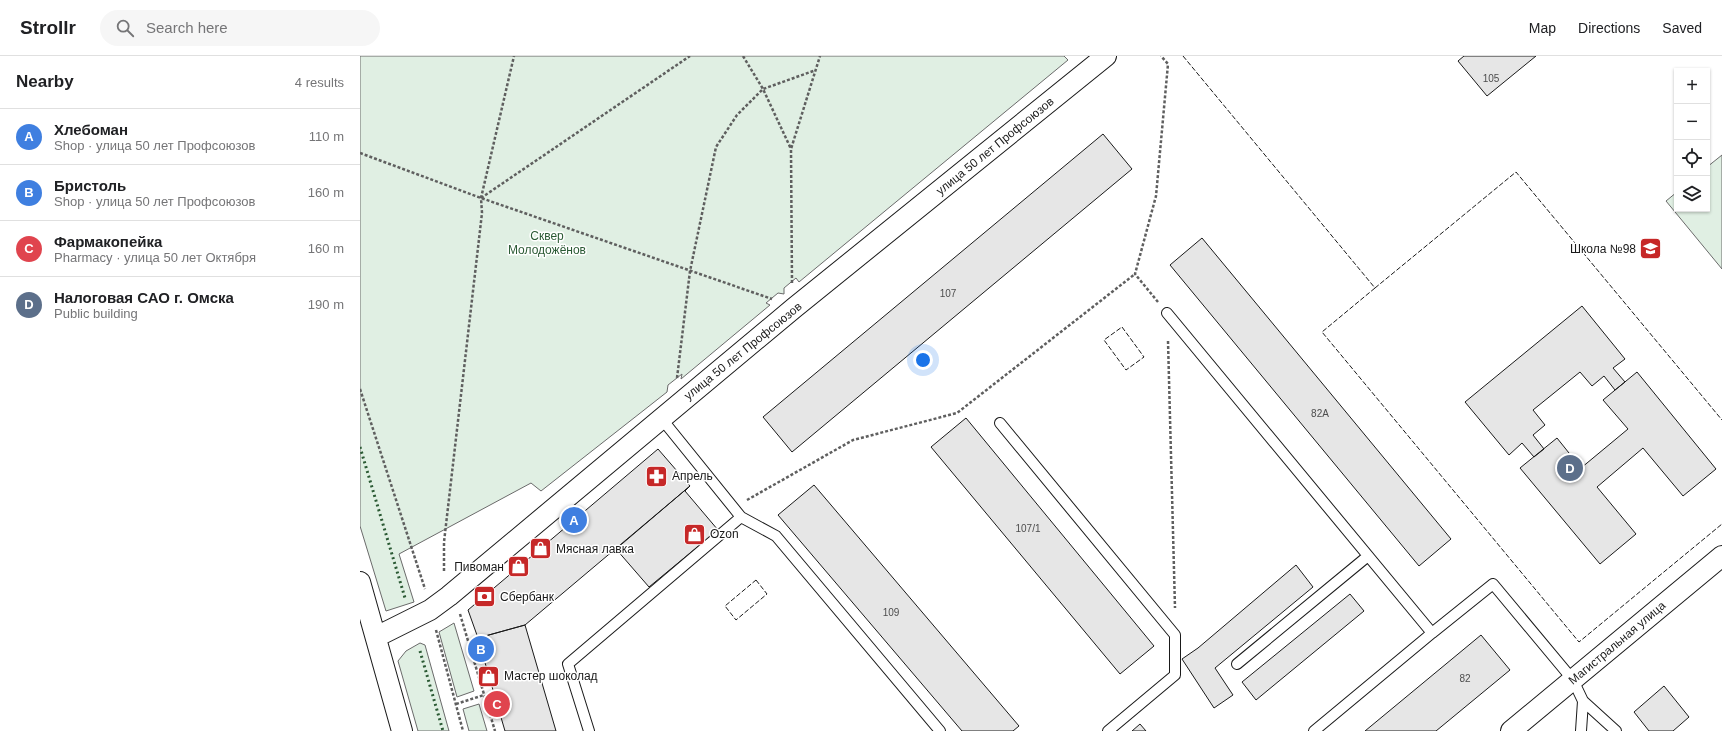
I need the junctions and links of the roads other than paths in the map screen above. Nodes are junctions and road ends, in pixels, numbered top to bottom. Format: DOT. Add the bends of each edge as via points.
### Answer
graph roads {
  1 [pos="1106,56"];
  2 [pos="1167,313"];
  3 [pos="666,414"];
  4 [pos="1000,423"];
  5 [pos="741,517"];
  6 [pos="1368,556"];
  7 [pos="1722,556"];
  8 [pos="360,582"];
  9 [pos="1432,633"];
  10 [pos="376,637"];
  11 [pos="1237,664"];
  12 [pos="1573,680"];
  13 [pos="1583,701"];
  14 [pos="402,731"];
  15 [pos="589,731"];
  16 [pos="940,731"];
  17 [pos="1108,731"];
  18 [pos="1314,731"];
  19 [pos="1511,731"];
  20 [pos="1581,731"];
  21 [pos="1616,731"];
  1 -- 3 [label="street, улица 50 лет Профсоюзов"];
  2 -- 6 [label="lane"];
  3 -- 5 [label="lane"];
  3 -- 10 [label="street, улица 50 лет Профсоюзов" via="449,596 430,610"];
  4 -- 17 [label="lane" via="1175,635 1175,675"];
  5 -- 15 [label="lane" via="568,664"];
  5 -- 16 [label="lane" via="776,536"];
  6 -- 9 [label="lane"];
  6 -- 11 [label="lane"];
  7 -- 12 [label="street, Магистральная улица"];
  8 -- 10 [label="street"];
  9 -- 12 [label="lane" via="1492,584"];
  9 -- 18 [label="lane"];
  10 -- 14 [label="street"];
  12 -- 13 [label="lane"];
  12 -- 19 [label="street, Магистральная улица"];
  13 -- 20 [label="lane"];
  13 -- 21 [label="lane"];
}
